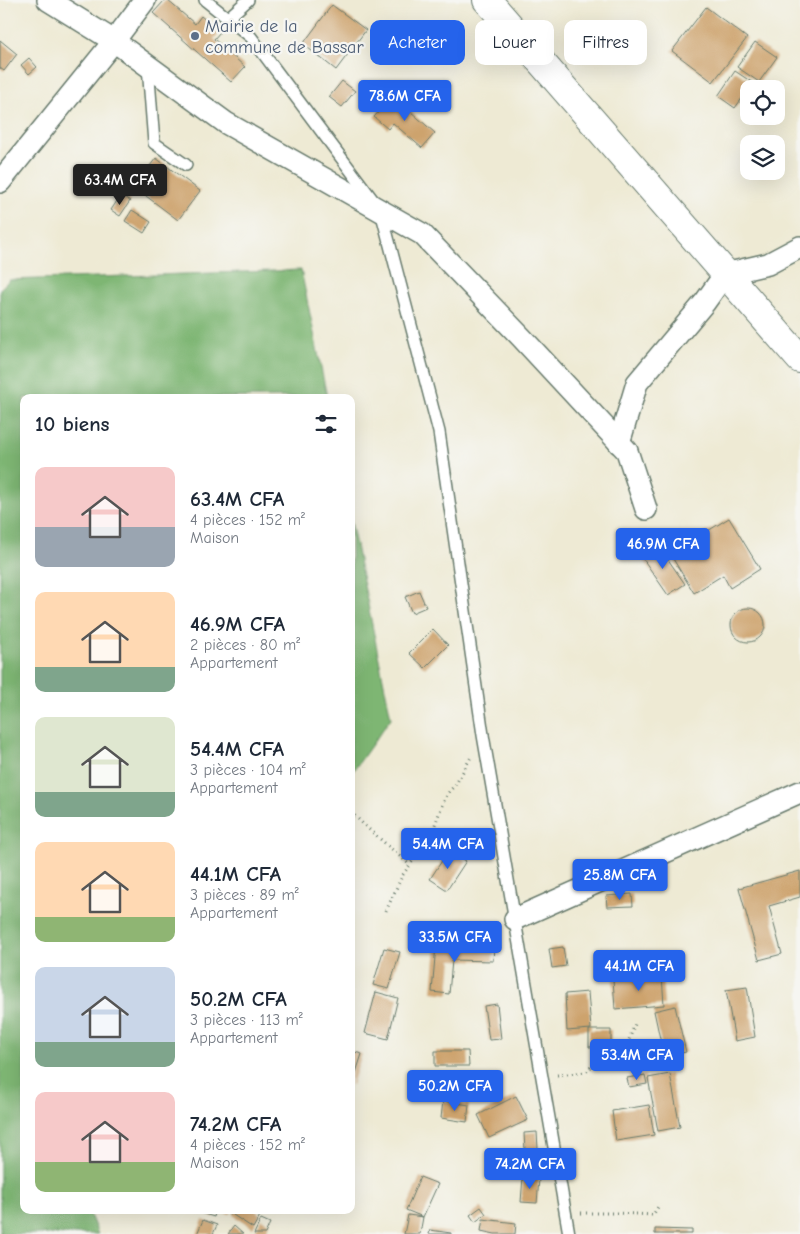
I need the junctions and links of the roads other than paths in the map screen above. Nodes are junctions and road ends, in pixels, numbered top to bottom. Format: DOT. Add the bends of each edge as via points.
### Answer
graph roads {
  1 [pos="48,0"];
  2 [pos="145,0"];
  3 [pos="205,0"];
  4 [pos="248,0"];
  5 [pos="487,0"];
  6 [pos="228,18"];
  7 [pos="114,41"];
  8 [pos="148,66"];
  9 [pos="186,165"];
  10 [pos="0,182"];
  11 [pos="381,211"];
  12 [pos="800,248"];
  13 [pos="726,274"];
  14 [pos="800,359"];
  15 [pos="619,443"];
  16 [pos="646,509"];
  17 [pos="800,792"];
  18 [pos="515,919"];
  19 [pos="568,1234"];
  1 -- 7 [label="street"];
  2 -- 7 [label="street"];
  3 -- 6 [label="lane"];
  4 -- 6 [label="lane"];
  5 -- 13 [label="main road"];
  6 -- 11 [label="lane" via="251,37"];
  7 -- 8 [label="street"];
  7 -- 10 [label="street"];
  8 -- 9 [label="lane" via="154,143"];
  8 -- 11 [label="street" via="226,123"];
  11 -- 15 [label="street" via="422,234"];
  11 -- 18 [label="lane" via="439,432 483,735"];
  12 -- 13 [label="street" via="768,264"];
  13 -- 14 [label="main road"];
  13 -- 15 [label="street" via="637,383"];
  15 -- 16 [label="street" via="627,451"];
  17 -- 18 [label="street"];
  18 -- 19 [label="lane"];
}
